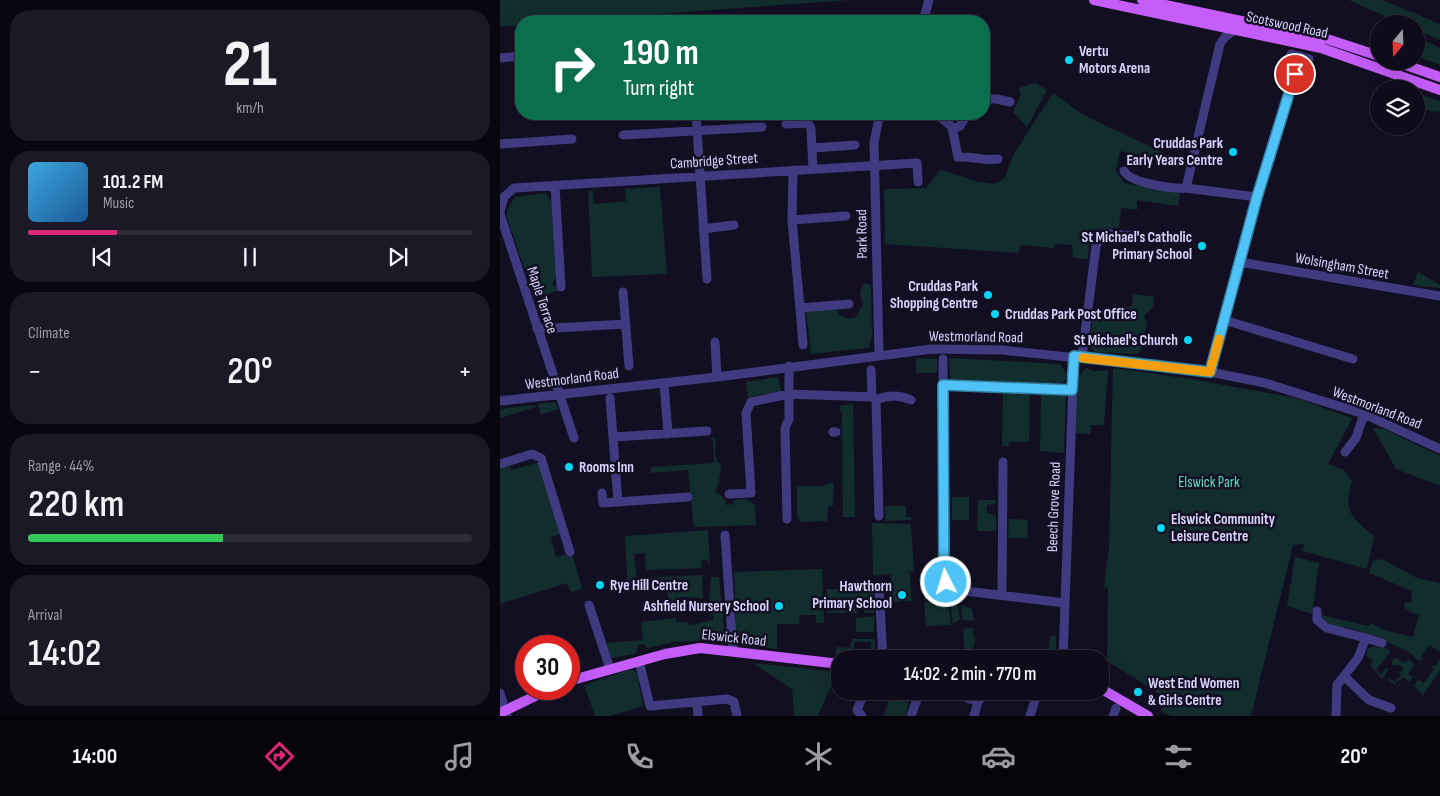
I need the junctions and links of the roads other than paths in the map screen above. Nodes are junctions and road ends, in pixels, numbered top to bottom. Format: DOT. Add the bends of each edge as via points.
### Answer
graph roads {
  1 [pos="924,0"];
  2 [pos="929,0"];
  3 [pos="1094,0"];
  4 [pos="1142,0"];
  5 [pos="926,10"];
  6 [pos="925,15"];
  7 [pos="1211,24"];
  8 [pos="1236,30"];
  9 [pos="1220,44"];
  10 [pos="1370,53"];
  11 [pos="1300,56"];
  12 [pos="515,57"];
  13 [pos="500,58"];
  14 [pos="1420,70"];
  15 [pos="1440,77"];
  16 [pos="1440,90"];
  17 [pos="990,99"];
  18 [pos="1010,102"];
  19 [pos="696,120"];
  20 [pos="879,120"];
  21 [pos="945,120"];
  22 [pos="964,120"];
  23 [pos="786,124"];
  24 [pos="762,127"];
  25 [pos="697,130"];
  26 [pos="952,130"];
  27 [pos="623,135"];
  28 [pos="572,139"];
  29 [pos="500,144"];
  30 [pos="855,145"];
  31 [pos="813,148"];
  32 [pos="958,157"];
  33 [pos="948,159"];
  34 [pos="998,159"];
  35 [pos="875,165"];
  36 [pos="814,169"];
  37 [pos="793,170"];
  38 [pos="1124,171"];
  39 [pos="700,176"];
  40 [pos="918,182"];
  41 [pos="555,185"];
  42 [pos="1186,188"];
  43 [pos="1257,197"];
  44 [pos="501,204"];
  45 [pos="846,216"];
  46 [pos="792,220"];
  47 [pos="734,225"];
  48 [pos="703,228"];
  49 [pos="1165,240"];
  50 [pos="1240,262"];
  51 [pos="706,279"];
  52 [pos="561,287"];
  53 [pos="623,292"];
  54 [pos="1440,296"];
  55 [pos="849,304"];
  56 [pos="800,308"];
  57 [pos="1224,320"];
  58 [pos="626,324"];
  59 [pos="537,329"];
  60 [pos="715,342"];
  61 [pos="803,345"];
  62 [pos="879,355"];
  63 [pos="1078,357"];
  64 [pos="943,358"];
  65 [pos="1352,359"];
  66 [pos="629,366"];
  67 [pos="789,366"];
  68 [pos="871,370"];
  69 [pos="1210,372"];
  70 [pos="717,377"];
  71 [pos="664,383"];
  72 [pos="943,385"];
  73 [pos="1072,390"];
  74 [pos="559,394"];
  75 [pos="789,394"];
  76 [pos="610,398"];
  77 [pos="874,399"];
  78 [pos="911,400"];
  79 [pos="500,401"];
  80 [pos="1364,414"];
  81 [pos="707,431"];
  82 [pos="668,434"];
  83 [pos="614,437"];
  84 [pos="574,438"];
  85 [pos="1440,449"];
  86 [pos="1345,452"];
  87 [pos="1003,462"];
  88 [pos="500,464"];
  89 [pos="602,493"];
  90 [pos="729,494"];
  91 [pos="688,497"];
  92 [pos="618,502"];
  93 [pos="879,516"];
  94 [pos="787,519"];
  95 [pos="725,535"];
  96 [pos="570,552"];
  97 [pos="879,588"];
  98 [pos="1002,594"];
  99 [pos="1065,603"];
  100 [pos="589,605"];
  101 [pos="1317,611"];
  102 [pos="1366,638"];
  103 [pos="1382,643"];
  104 [pos="882,650"];
  105 [pos="1063,650"];
  106 [pos="733,651"];
  107 [pos="639,660"];
  108 [pos="831,663"];
  109 [pos="610,669"];
  110 [pos="1344,676"];
  111 [pos="580,679"];
  112 [pos="500,693"];
  113 [pos="1109,693"];
  114 [pos="529,700"];
  115 [pos="861,700"];
  116 [pos="917,700"];
  117 [pos="972,700"];
  118 [pos="1035,700"];
  119 [pos="698,702"];
  120 [pos="978,702"];
  121 [pos="1391,708"];
  122 [pos="651,711"];
  123 [pos="504,713"];
  124 [pos="698,716"];
  125 [pos="737,716"];
  126 [pos="862,716"];
  127 [pos="911,716"];
  128 [pos="974,716"];
  129 [pos="1030,716"];
  130 [pos="1148,716"];
  131 [pos="1336,716"];
  1 -- 5 [label="street"];
  2 -- 5 [label="street"];
  3 -- 7 [label="main road, Scotswood Road"];
  4 -- 10 [label="main road, Scotswood Road" via="1327,39"];
  5 -- 6 [label="street"];
  7 -- 8 [label="main road, Scotswood Road"];
  7 -- 9 [label="street" via="1219,35"];
  8 -- 9 [label="street"];
  8 -- 16 [label="main road, Scotswood Road" via="1340,53"];
  9 -- 42 [label="street"];
  11 -- 43 [label="street"];
  12 -- 13 [label="street"];
  14 -- 15 [label="main road"];
  17 -- 18 [label="street"];
  19 -- 25 [label="street"];
  20 -- 35 [label="street, Park Road" via="874,142"];
  21 -- 26 [label="street"];
  22 -- 26 [label="street"];
  23 -- 31 [label="street" via="808,122"];
  24 -- 25 [label="street"];
  25 -- 27 [label="street"];
  25 -- 39 [label="street"];
  26 -- 32 [label="street"];
  28 -- 29 [label="street"];
  30 -- 31 [label="street"];
  31 -- 36 [label="street"];
  32 -- 33 [label="street"];
  32 -- 34 [label="street"];
  35 -- 36 [label="street, Cambridge Street"];
  35 -- 40 [label="street, Cambridge Street" via="917,162"];
  35 -- 62 [label="street, Park Road"];
  36 -- 37 [label="street, Cambridge Street"];
  37 -- 39 [label="street, Cambridge Street"];
  37 -- 46 [label="street"];
  38 -- 42 [label="street" via="1130,179 1176,189"];
  39 -- 41 [label="street, Cambridge Street"];
  39 -- 48 [label="street"];
  41 -- 44 [label="street, Cambridge Street" via="514,188"];
  41 -- 52 [label="street"];
  42 -- 43 [label="street"];
  43 -- 50 [label="street"];
  44 -- 59 [label="street, Maple Terrace"];
  45 -- 46 [label="street"];
  46 -- 56 [label="street"];
  47 -- 48 [label="street"];
  48 -- 51 [label="street"];
  49 -- 63 [label="street, Beech Grove Road" via="1101,235 1096,246"];
  50 -- 54 [label="street, Wolsingham Street"];
  50 -- 57 [label="street"];
  53 -- 58 [label="street"];
  55 -- 56 [label="street"];
  56 -- 61 [label="street"];
  57 -- 65 [label="street"];
  57 -- 69 [label="street"];
  58 -- 59 [label="street"];
  58 -- 66 [label="street"];
  59 -- 74 [label="street, Maple Terrace"];
  60 -- 70 [label="street"];
  62 -- 63 [label="street, Westmorland Road" via="932,349 1002,350"];
  62 -- 67 [label="street, Westmorland Road"];
  63 -- 69 [label="street, Westmorland Road"];
  63 -- 73 [label="street, Beech Grove Road"];
  64 -- 72 [label="street"];
  67 -- 70 [label="street, Westmorland Road"];
  67 -- 75 [label="street"];
  68 -- 77 [label="street"];
  69 -- 80 [label="street, Westmorland Road" via="1265,384"];
  70 -- 71 [label="street, Westmorland Road"];
  71 -- 74 [label="street, Westmorland Road"];
  71 -- 82 [label="street"];
  72 -- 73 [label="street"];
  72 -- 98 [label="street" via="946,582 957,590"];
  73 -- 99 [label="street, Beech Grove Road"];
  74 -- 79 [label="street, Westmorland Road"];
  74 -- 84 [label="street, Maple Terrace"];
  75 -- 77 [label="street"];
  75 -- 90 [label="street" via="748,405 751,493"];
  75 -- 94 [label="street" via="789,419 785,428"];
  76 -- 83 [label="street"];
  77 -- 78 [label="street" via="903,397"];
  77 -- 93 [label="street"];
  80 -- 85 [label="street, Westmorland Road"];
  80 -- 86 [label="street" via="1356,438"];
  81 -- 82 [label="street"];
  82 -- 83 [label="street"];
  83 -- 92 [label="street"];
  87 -- 98 [label="street"];
  88 -- 96 [label="street" via="532,454 541,458"];
  89 -- 92 [label="street" via="603,503"];
  91 -- 92 [label="street"];
  95 -- 106 [label="street"];
  97 -- 104 [label="street"];
  98 -- 99 [label="street"];
  99 -- 105 [label="street, Beech Grove Road"];
  100 -- 109 [label="street"];
  101 -- 102 [label="street" via="1317,620 1326,628"];
  102 -- 103 [label="street"];
  102 -- 110 [label="street" via="1358,658"];
  106 -- 107 [label="main road, Elswick Road" via="700,648"];
  106 -- 108 [label="main road, Elswick Road"];
  107 -- 109 [label="main road, Elswick Road"];
  107 -- 122 [label="street"];
  109 -- 111 [label="main road, Elswick Road"];
  110 -- 121 [label="street" via="1369,700"];
  110 -- 131 [label="street" via="1336,690"];
  112 -- 123 [label="street"];
  113 -- 130 [label="main road"];
  114 -- 123 [label="main road"];
  115 -- 126 [label="street" via="857,710"];
  116 -- 127 [label="street"];
  117 -- 120 [label="street"];
  118 -- 129 [label="street"];
  119 -- 122 [label="street"];
  119 -- 124 [label="street"];
  119 -- 125 [label="street" via="731,700 736,705"];
  120 -- 128 [label="street"];
}
